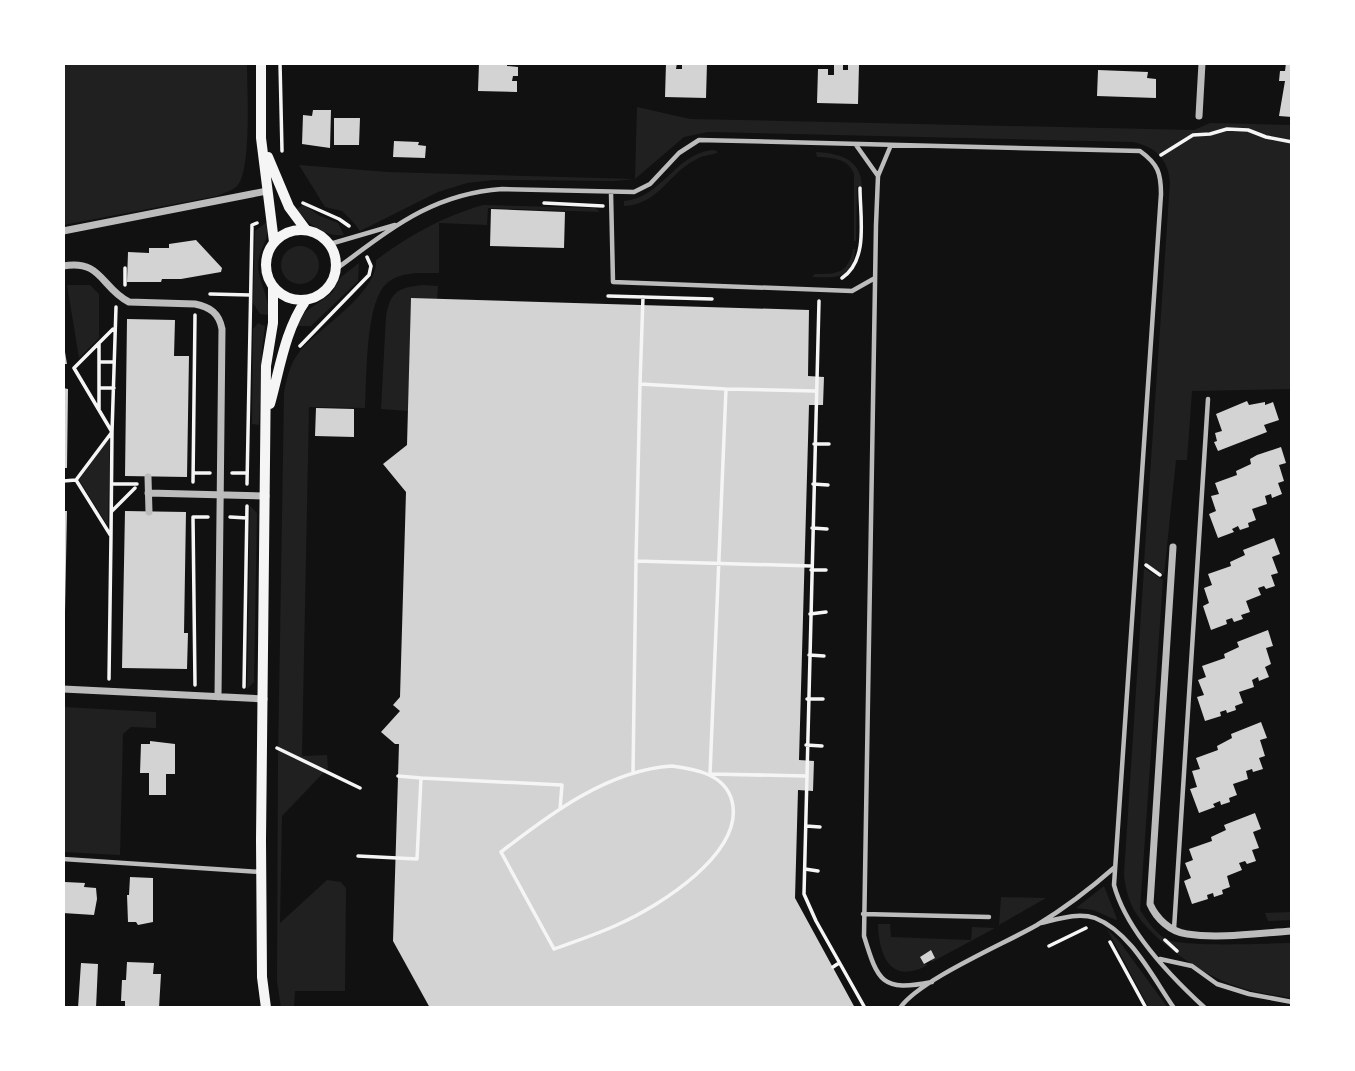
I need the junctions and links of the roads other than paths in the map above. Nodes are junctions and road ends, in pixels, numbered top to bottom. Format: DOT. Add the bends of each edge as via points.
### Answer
graph roads {
  1 [pos="261,63"];
  2 [pos="1202,63"];
  3 [pos="1199,116"];
  4 [pos="261,138"];
  5 [pos="856,144"];
  6 [pos="891,145"];
  7 [pos="878,176"];
  8 [pos="267,191"];
  9 [pos="611,193"];
  10 [pos="399,223"];
  11 [pos="306,230"];
  12 [pos="63,231"];
  13 [pos="274,242"];
  14 [pos="330,244"];
  15 [pos="63,266"];
  16 [pos="337,269"];
  17 [pos="875,278"];
  18 [pos="273,286"];
  19 [pos="306,300"];
  20 [pos="1208,399"];
  21 [pos="267,416"];
  22 [pos="148,477"];
  23 [pos="149,494"];
  24 [pos="220,495"];
  25 [pos="266,496"];
  26 [pos="149,512"];
  27 [pos="1173,547"];
  28 [pos="63,689"];
  29 [pos="218,697"];
  30 [pos="264,699"];
  31 [pos="63,859"];
  32 [pos="1115,867"];
  33 [pos="261,872"];
  34 [pos="863,914"];
  35 [pos="989,917"];
  36 [pos="1037,925"];
  37 [pos="1174,929"];
  38 [pos="1292,931"];
  39 [pos="1159,958"];
  40 [pos="932,982"];
  41 [pos="1292,1003"];
  42 [pos="266,1008"];
  43 [pos="900,1008"];
  44 [pos="1174,1008"];
  45 [pos="1205,1008"];
  1 -- 4 [label="main road"];
  2 -- 3 [label="street"];
  4 -- 8 [label="main road"];
  4 -- 11 [label="main road" via="289,207"];
  5 -- 6 [label="lane"];
  5 -- 7 [label="lane"];
  5 -- 9 [label="lane" via="699,140 678,153 650,184 634,192"];
  6 -- 7 [label="lane"];
  6 -- 32 [label="lane" via="1140,152 1153,160 1161,177"];
  7 -- 17 [label="lane"];
  8 -- 12 [label="street"];
  8 -- 13 [label="main road"];
  9 -- 10 [label="lane" via="480,190 446,199"];
  9 -- 17 [label="lane" via="613,282 852,291"];
  10 -- 14 [label="lane"];
  10 -- 16 [label="lane"];
  11 -- 13 [label="main road" via="283,234"];
  11 -- 14 [label="main road"];
  13 -- 18 [label="main road" via="266,264"];
  14 -- 16 [label="main road"];
  15 -- 24 [label="street" via="90,267 129,302 195,304 220,319"];
  16 -- 19 [label="main road" via="326,289"];
  17 -- 34 [label="lane"];
  18 -- 19 [label="main road" via="288,297"];
  18 -- 21 [label="main road"];
  19 -- 21 [label="main road" via="294,317"];
  20 -- 37 [label="lane"];
  21 -- 25 [label="main road"];
  22 -- 23 [label="street"];
  23 -- 24 [label="street"];
  23 -- 26 [label="street"];
  24 -- 25 [label="street"];
  24 -- 29 [label="street"];
  25 -- 30 [label="main road"];
  27 -- 37 [label="street" via="1149,893 1153,913"];
  28 -- 29 [label="street"];
  29 -- 30 [label="street"];
  30 -- 33 [label="main road"];
  31 -- 33 [label="lane"];
  32 -- 36 [label="lane" via="1085,894"];
  32 -- 39 [label="lane" via="1119,902"];
  33 -- 42 [label="main road"];
  34 -- 35 [label="lane"];
  34 -- 40 [label="lane" via="871,957 887,983 908,987"];
  36 -- 40 [label="lane"];
  36 -- 44 [label="lane" via="1069,916 1094,918 1115,929"];
  37 -- 38 [label="street" via="1186,934 1231,935"];
  39 -- 41 [label="lane" via="1192,966 1217,984"];
  39 -- 45 [label="lane"];
  40 -- 43 [label="lane"];
}
